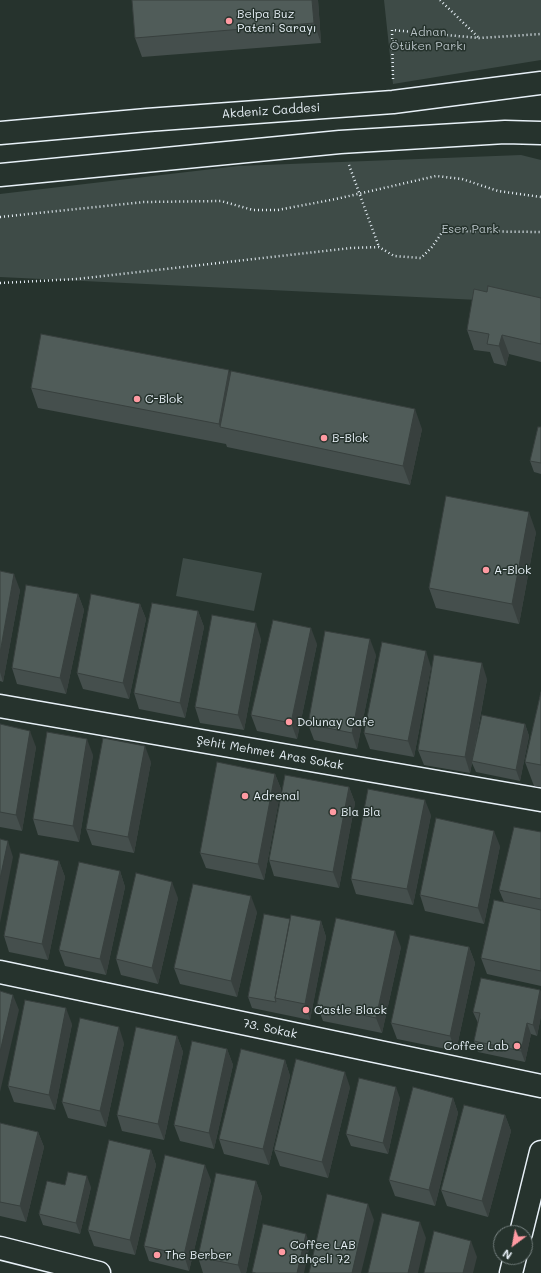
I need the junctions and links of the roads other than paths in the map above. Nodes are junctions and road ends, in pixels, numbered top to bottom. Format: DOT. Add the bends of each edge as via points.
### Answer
graph roads {
  1 [pos="541,83"];
  2 [pos="0,133"];
  3 [pos="541,133"];
  4 [pos="0,175"];
  5 [pos="0,706"];
  6 [pos="541,800"];
  7 [pos="0,972"];
  8 [pos="541,1086"];
  9 [pos="541,1152"];
  10 [pos="523,1225"];
  11 [pos="0,1248"];
  12 [pos="98,1273"];
  1 -- 2 [label="street, Akdeniz Caddesi" via="393,102"];
  3 -- 4 [label="street" via="505,132 340,142"];
  5 -- 6 [label="street, Şehit Mehmet Aras Sokak"];
  7 -- 8 [label="street, 73. Sokak"];
  9 -- 10 [label="street"];
  11 -- 12 [label="street"];
}
